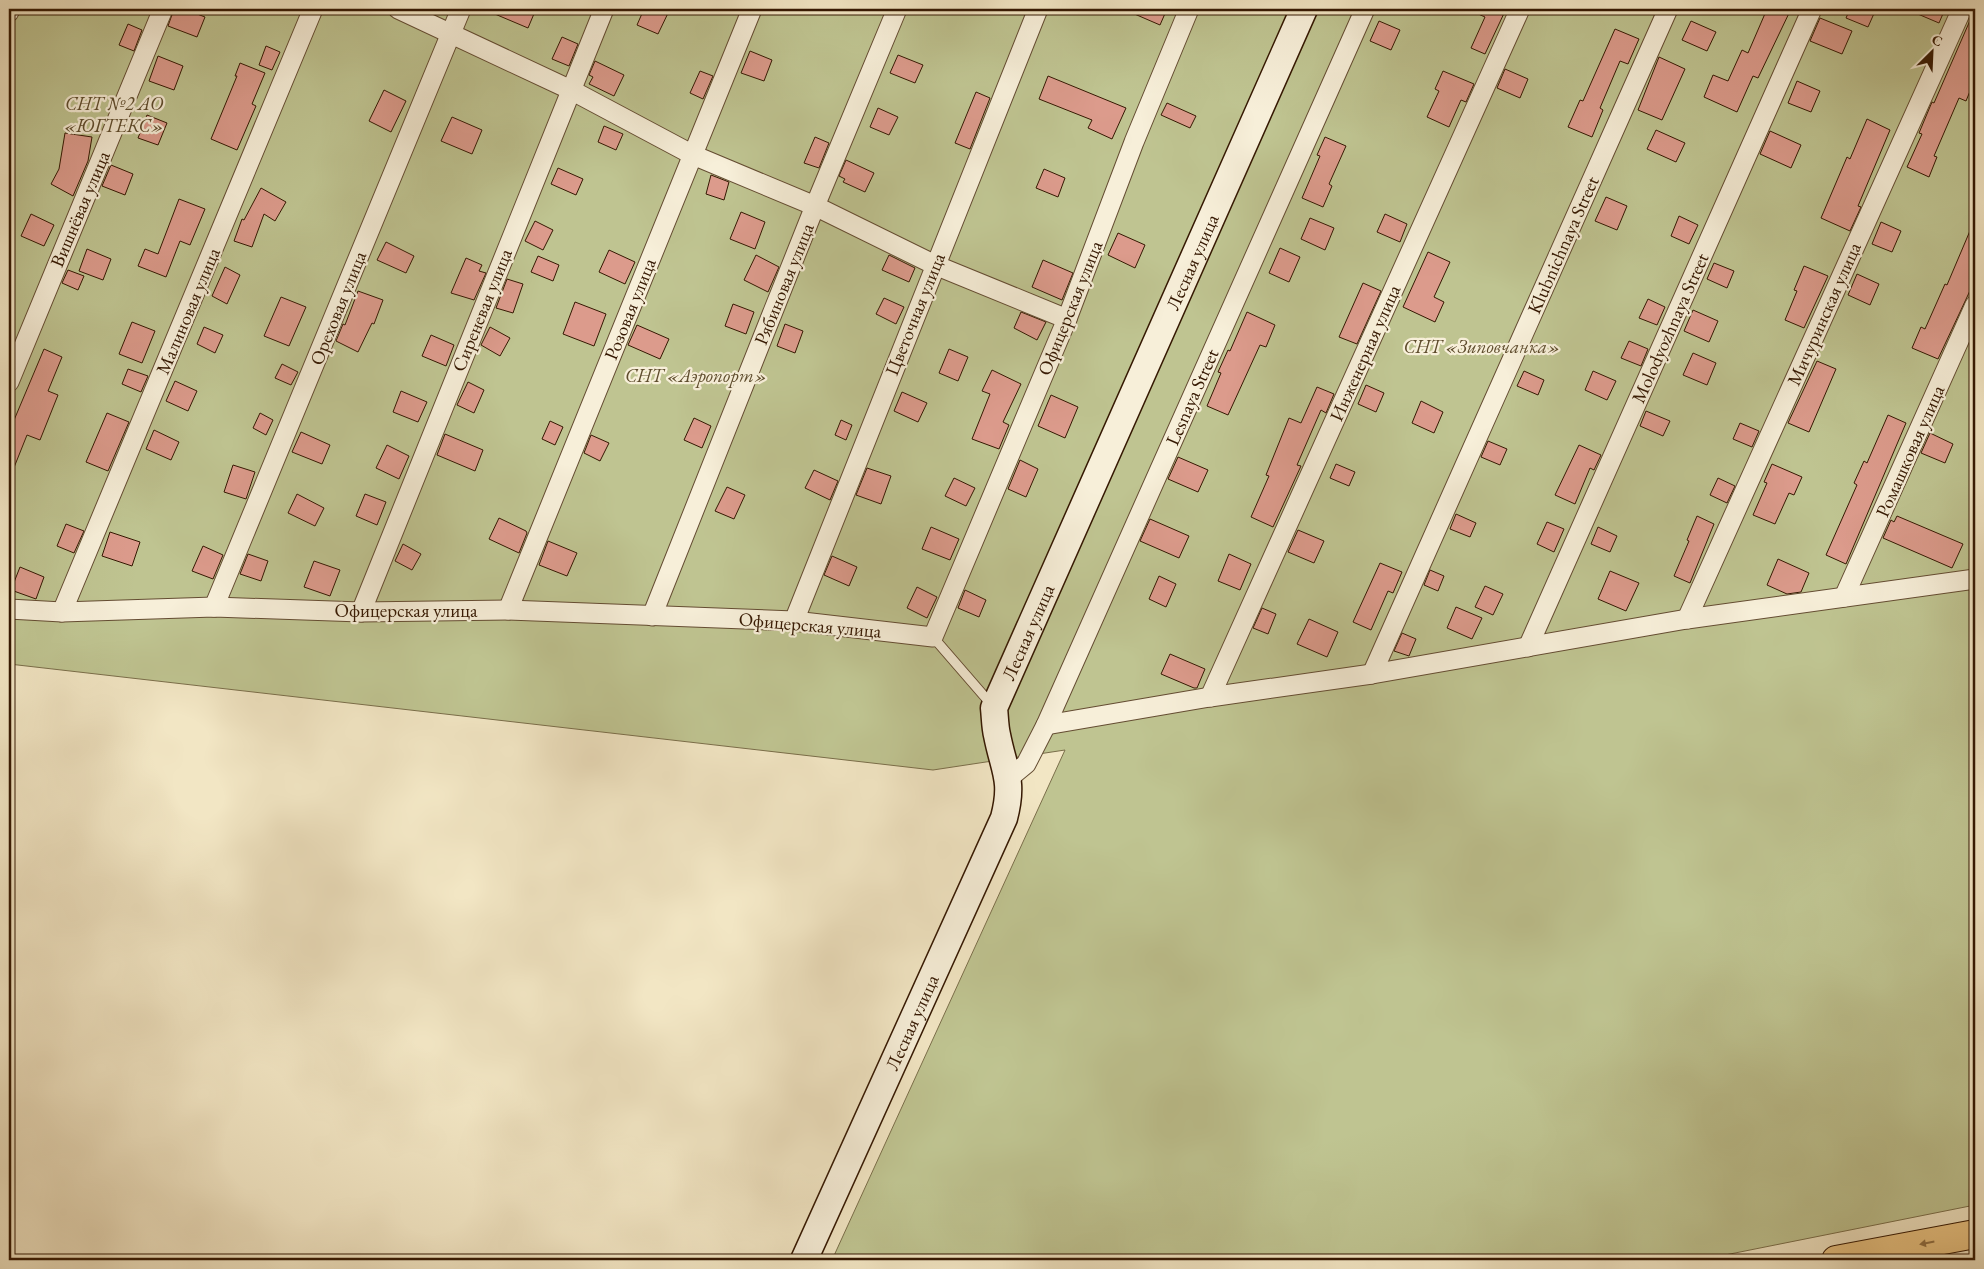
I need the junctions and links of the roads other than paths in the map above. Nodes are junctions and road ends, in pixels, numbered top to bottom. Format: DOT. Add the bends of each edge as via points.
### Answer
graph roads {
  1 [pos="163,9"];
  2 [pos="313,9"];
  3 [pos="398,9"];
  4 [pos="461,9"];
  5 [pos="604,9"];
  6 [pos="752,9"];
  7 [pos="897,9"];
  8 [pos="1038,9"];
  9 [pos="1189,9"];
  10 [pos="1304,9"];
  11 [pos="1365,9"];
  12 [pos="1520,9"];
  13 [pos="1668,9"];
  14 [pos="1812,9"];
  15 [pos="1962,9"];
  16 [pos="451,34"];
  17 [pos="571,90"];
  18 [pos="693,155"];
  19 [pos="815,206"];
  20 [pos="935,265"];
  21 [pos="1975,305"];
  22 [pos="1067,319"];
  23 [pos="9,382"];
  24 [pos="1975,578"];
  25 [pos="1844,597"];
  26 [pos="214,607"];
  27 [pos="9,609"];
  28 [pos="508,610"];
  29 [pos="62,612"];
  30 [pos="362,612"];
  31 [pos="652,616"];
  32 [pos="1687,619"];
  33 [pos="794,621"];
  34 [pos="933,637"];
  35 [pos="1528,647"];
  36 [pos="1372,674"];
  37 [pos="1210,697"];
  38 [pos="994,708"];
  39 [pos="1046,724"];
  40 [pos="1009,778"];
  41 [pos="1975,1234"];
  42 [pos="1975,1253"];
  43 [pos="804,1260"];
  44 [pos="1836,1260"];
  45 [pos="1936,1260"];
  1 -- 23 [label="street, Вишнёвая улица"];
  2 -- 29 [label="street, Малиновая улица"];
  3 -- 16 [label="street"];
  4 -- 16 [label="street, Ореховая улица"];
  5 -- 17 [label="street, Сиреневая улица"];
  6 -- 18 [label="street, Розовая улица"];
  7 -- 19 [label="street, Рябиновая улица"];
  8 -- 20 [label="street, Цветочная улица"];
  9 -- 22 [label="street, Офицерская улица"];
  10 -- 38 [label="street, Лесная улица"];
  11 -- 39 [label="street, Lesnaya Street"];
  12 -- 37 [label="street, Инженерная улица"];
  13 -- 36 [label="street, Klubnichnaya Street"];
  14 -- 35 [label="street, Molodyozhnaya Street"];
  15 -- 32 [label="street, Мичуринская улица"];
  16 -- 17 [label="street"];
  16 -- 26 [label="street, Ореховая улица"];
  17 -- 18 [label="street"];
  17 -- 30 [label="street, Сиреневая улица"];
  18 -- 19 [label="street"];
  18 -- 28 [label="street, Розовая улица"];
  19 -- 20 [label="street"];
  19 -- 31 [label="street, Рябиновая улица"];
  20 -- 22 [label="street"];
  20 -- 33 [label="street, Цветочная улица"];
  21 -- 25 [label="street, Ромашковая улица"];
  22 -- 34 [label="street, Офицерская улица"];
  24 -- 25 [label="street"];
  25 -- 32 [label="street"];
  26 -- 29 [label="street, Офицерская улица"];
  26 -- 30 [label="street, Офицерская улица"];
  27 -- 29 [label="street, Офицерская улица"];
  28 -- 30 [label="street, Офицерская улица"];
  28 -- 31 [label="street, Офицерская улица"];
  31 -- 33 [label="street, Офицерская улица"];
  32 -- 35 [label="street"];
  33 -- 34 [label="street, Офицерская улица"];
  34 -- 38 [label="lane"];
  35 -- 36 [label="street"];
  36 -- 37 [label="street"];
  37 -- 39 [label="street"];
  38 -- 40 [label="street, Лесная улица" via="996,734"];
  39 -- 40 [label="street, Lesnaya Street" via="1026,764"];
  40 -- 43 [label="street, Лесная улица" via="1009,799 1004,818"];
  41 -- 44 [label="highway, one-way"];
  42 -- 45 [label="highway"];
}
